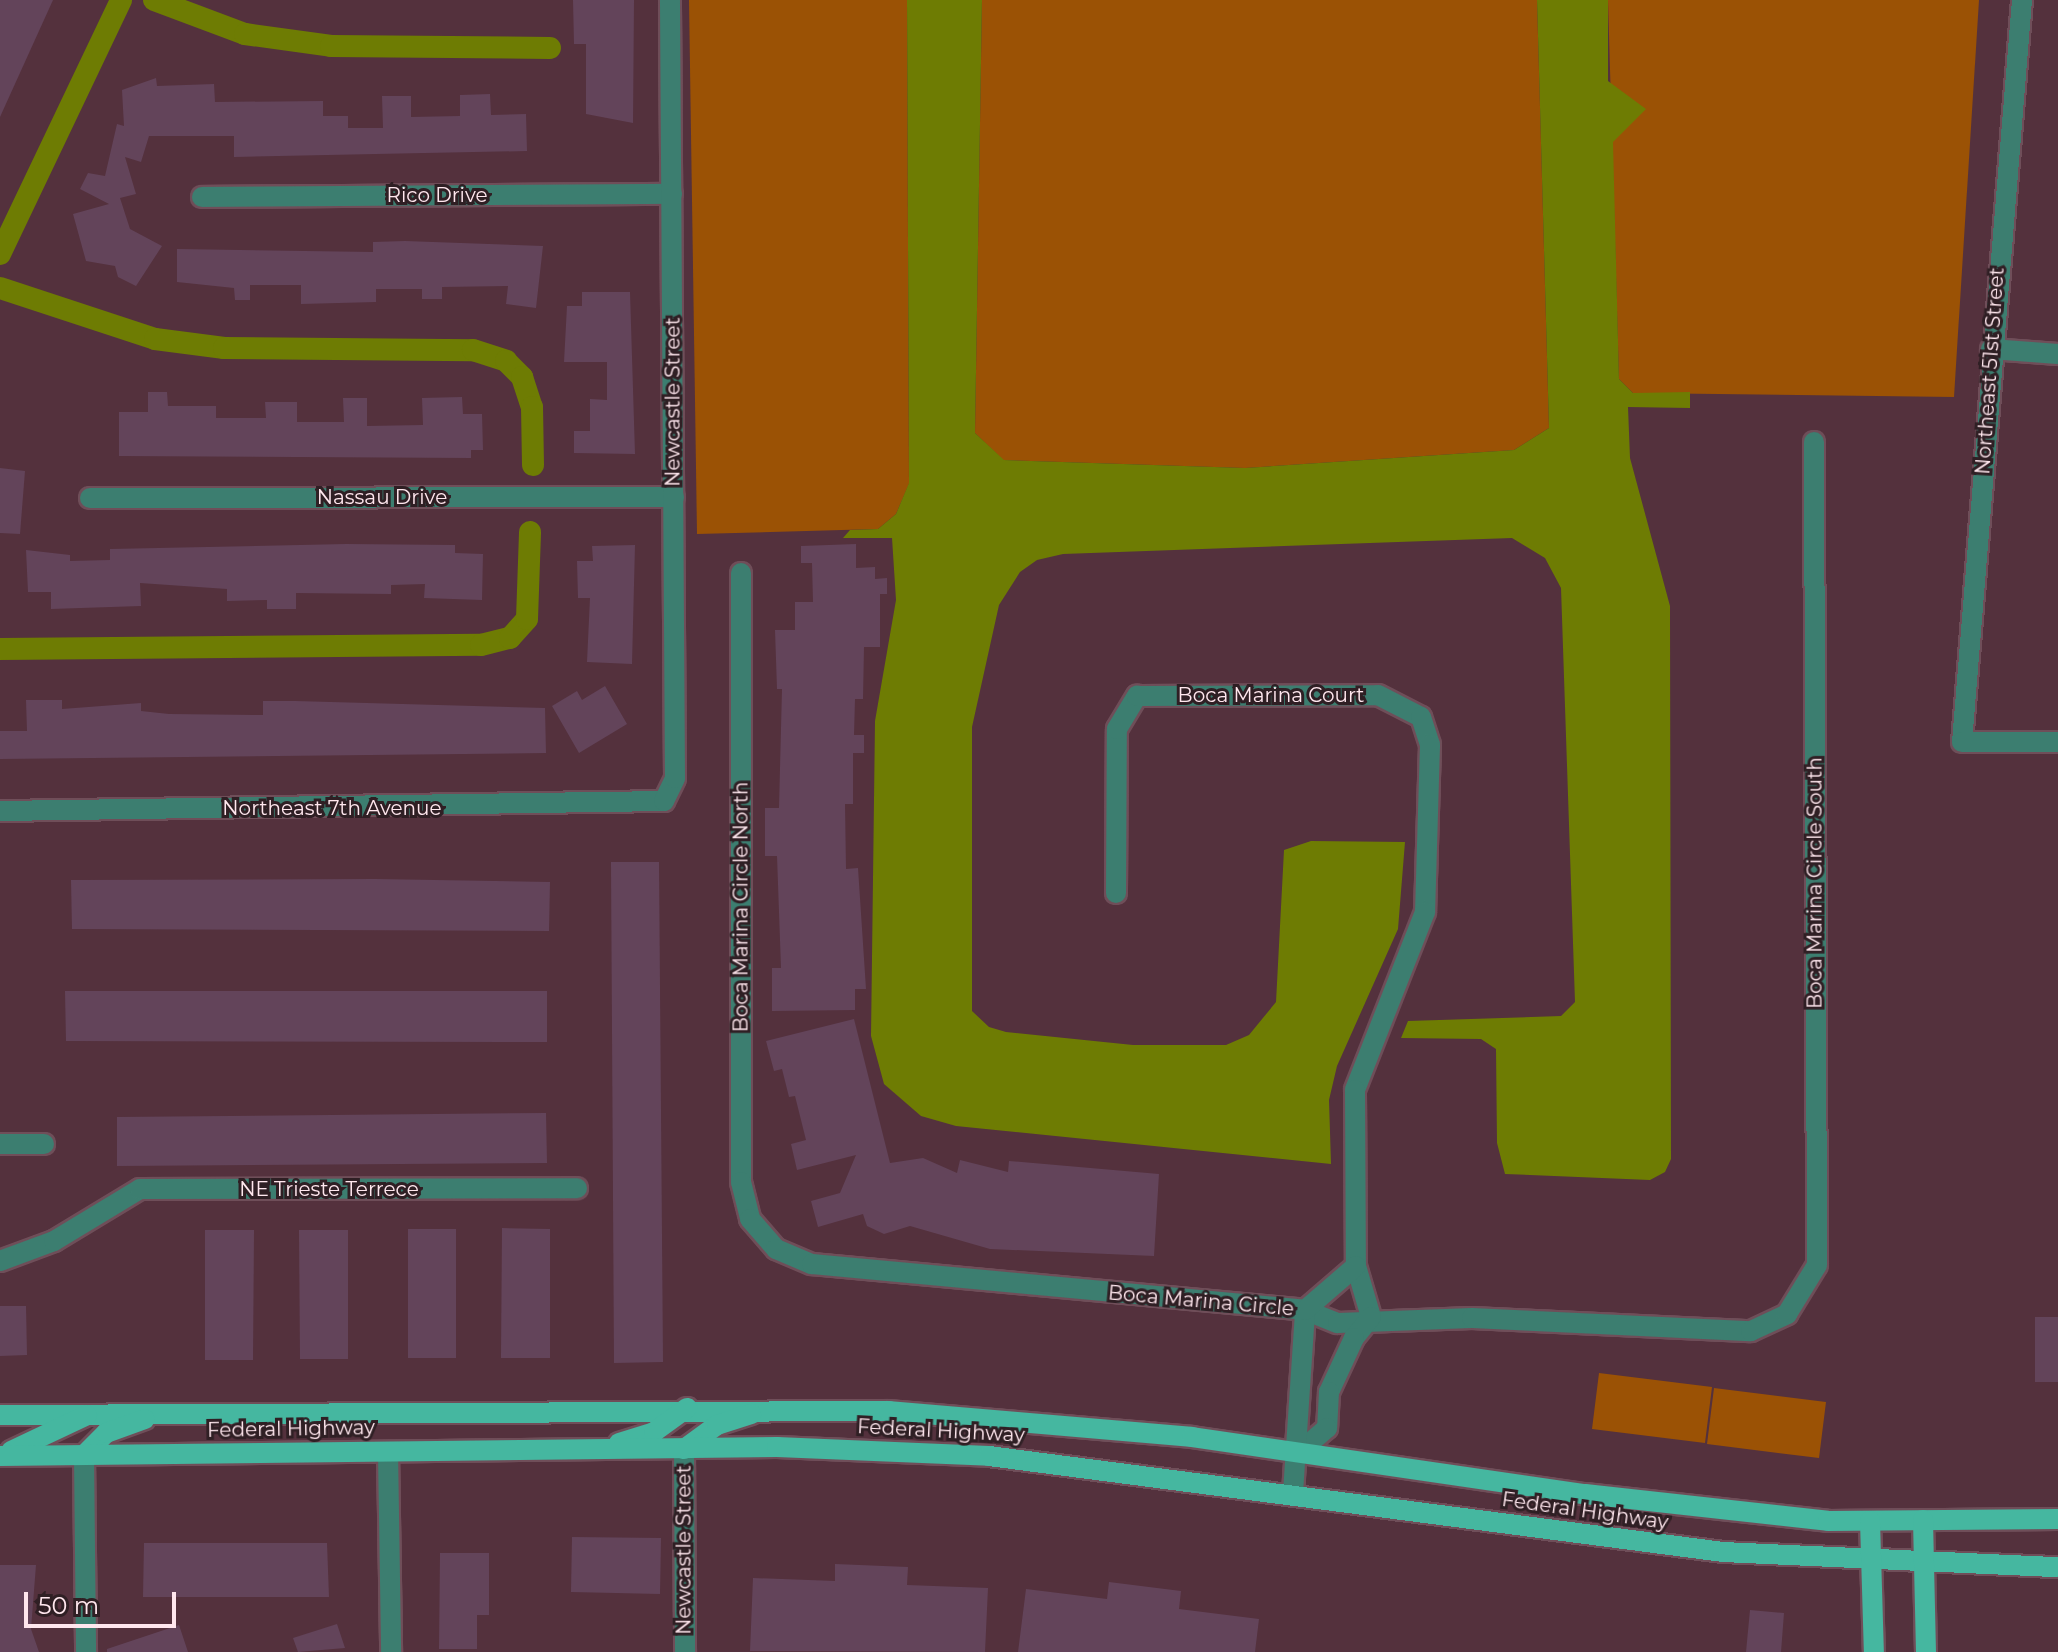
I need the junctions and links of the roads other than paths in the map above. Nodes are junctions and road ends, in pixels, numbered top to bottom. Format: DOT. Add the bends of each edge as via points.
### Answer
graph roads {
  1 [pos="670,0"];
  2 [pos="2022,0"];
  3 [pos="672,194"];
  4 [pos="202,197"];
  5 [pos="1991,349"];
  6 [pos="2058,354"];
  7 [pos="1814,442"];
  8 [pos="674,497"];
  9 [pos="90,498"];
  10 [pos="741,573"];
  11 [pos="2058,742"];
  12 [pos="664,801"];
  13 [pos="0,811"];
  14 [pos="1116,893"];
  15 [pos="0,1144"];
  16 [pos="44,1144"];
  17 [pos="577,1188"];
  18 [pos="761,1236"];
  19 [pos="0,1261"];
  20 [pos="1356,1266"];
  21 [pos="1305,1310"];
  22 [pos="1787,1314"];
  23 [pos="1371,1317"];
  24 [pos="770,1407"];
  25 [pos="687,1408"];
  26 [pos="89,1414"];
  27 [pos="160,1414"];
  28 [pos="0,1415"];
  29 [pos="684,1449"];
  30 [pos="600,1450"];
  31 [pos="388,1452"];
  32 [pos="1299,1452"];
  33 [pos="0,1455"];
  34 [pos="84,1455"];
  35 [pos="1293,1493"];
  36 [pos="2058,1519"];
  37 [pos="1923,1520"];
  38 [pos="1870,1521"];
  39 [pos="1872,1563"];
  40 [pos="1925,1565"];
  41 [pos="2058,1567"];
  42 [pos="86,1652"];
  43 [pos="391,1652"];
  44 [pos="685,1652"];
  45 [pos="1874,1652"];
  46 [pos="1926,1652"];
  1 -- 3 [label="street, Newcastle Street"];
  2 -- 5 [label="street, Northeast 51st Street"];
  3 -- 4 [label="street, Rico Drive"];
  3 -- 8 [label="street, Newcastle Street"];
  5 -- 6 [label="street"];
  5 -- 11 [label="street, Northeast 51st Street" via="1962,742"];
  7 -- 22 [label="street, Boca Marina Circle South" via="1817,1265"];
  8 -- 9 [label="street, Nassau Drive"];
  8 -- 12 [label="street, Newcastle Street" via="675,778"];
  10 -- 18 [label="street, Boca Marina Circle North" via="741,1182"];
  12 -- 13 [label="street, Northeast 7th Avenue" via="640,806"];
  14 -- 20 [label="street, Boca Marina Court" via="1117,729 1137,696 1378,695 1421,717 1430,745 1431,870 1420,932 1355,1090"];
  15 -- 16 [label="street"];
  17 -- 19 [label="street, NE Trieste Terrece" via="140,1189 20,1258"];
  18 -- 21 [label="street, Boca Marina Circle" via="812,1264"];
  20 -- 21 [label="street"];
  20 -- 23 [label="street, Boca Marina Court"];
  21 -- 23 [label="street, Boca Marina Circle" via="1338,1323"];
  21 -- 32 [label="street" via="1295,1424"];
  22 -- 23 [label="street, Boca Marina Circle" via="1732,1332"];
  23 -- 32 [label="street" via="1354,1338 1329,1392 1327,1428"];
  24 -- 25 [label="main road, Federal Highway"];
  24 -- 29 [label="main road" via="717,1425"];
  24 -- 32 [label="main road, Federal Highway" via="994,1417"];
  25 -- 27 [label="main road, Federal Highway"];
  25 -- 30 [label="main road" via="654,1432"];
  26 -- 27 [label="main road, Federal Highway"];
  26 -- 28 [label="main road, Federal Highway"];
  26 -- 33 [label="main road"];
  27 -- 34 [label="main road" via="106,1433"];
  29 -- 30 [label="main road, Federal Highway"];
  29 -- 35 [label="main road, Federal Highway" via="989,1456"];
  29 -- 44 [label="street, Newcastle Street"];
  30 -- 31 [label="main road, Federal Highway"];
  31 -- 34 [label="main road, Federal Highway"];
  31 -- 43 [label="street"];
  32 -- 35 [label="street"];
  32 -- 38 [label="main road, Federal Highway" via="1668,1505"];
  33 -- 34 [label="main road, Federal Highway"];
  34 -- 42 [label="street"];
  35 -- 39 [label="main road, Federal Highway" via="1637,1543"];
  36 -- 37 [label="main road, Federal Highway"];
  37 -- 38 [label="main road, Federal Highway"];
  37 -- 40 [label="main road"];
  38 -- 39 [label="main road"];
  39 -- 40 [label="main road, Federal Highway"];
  39 -- 45 [label="main road"];
  40 -- 41 [label="main road, Federal Highway"];
  40 -- 46 [label="main road"];
}
